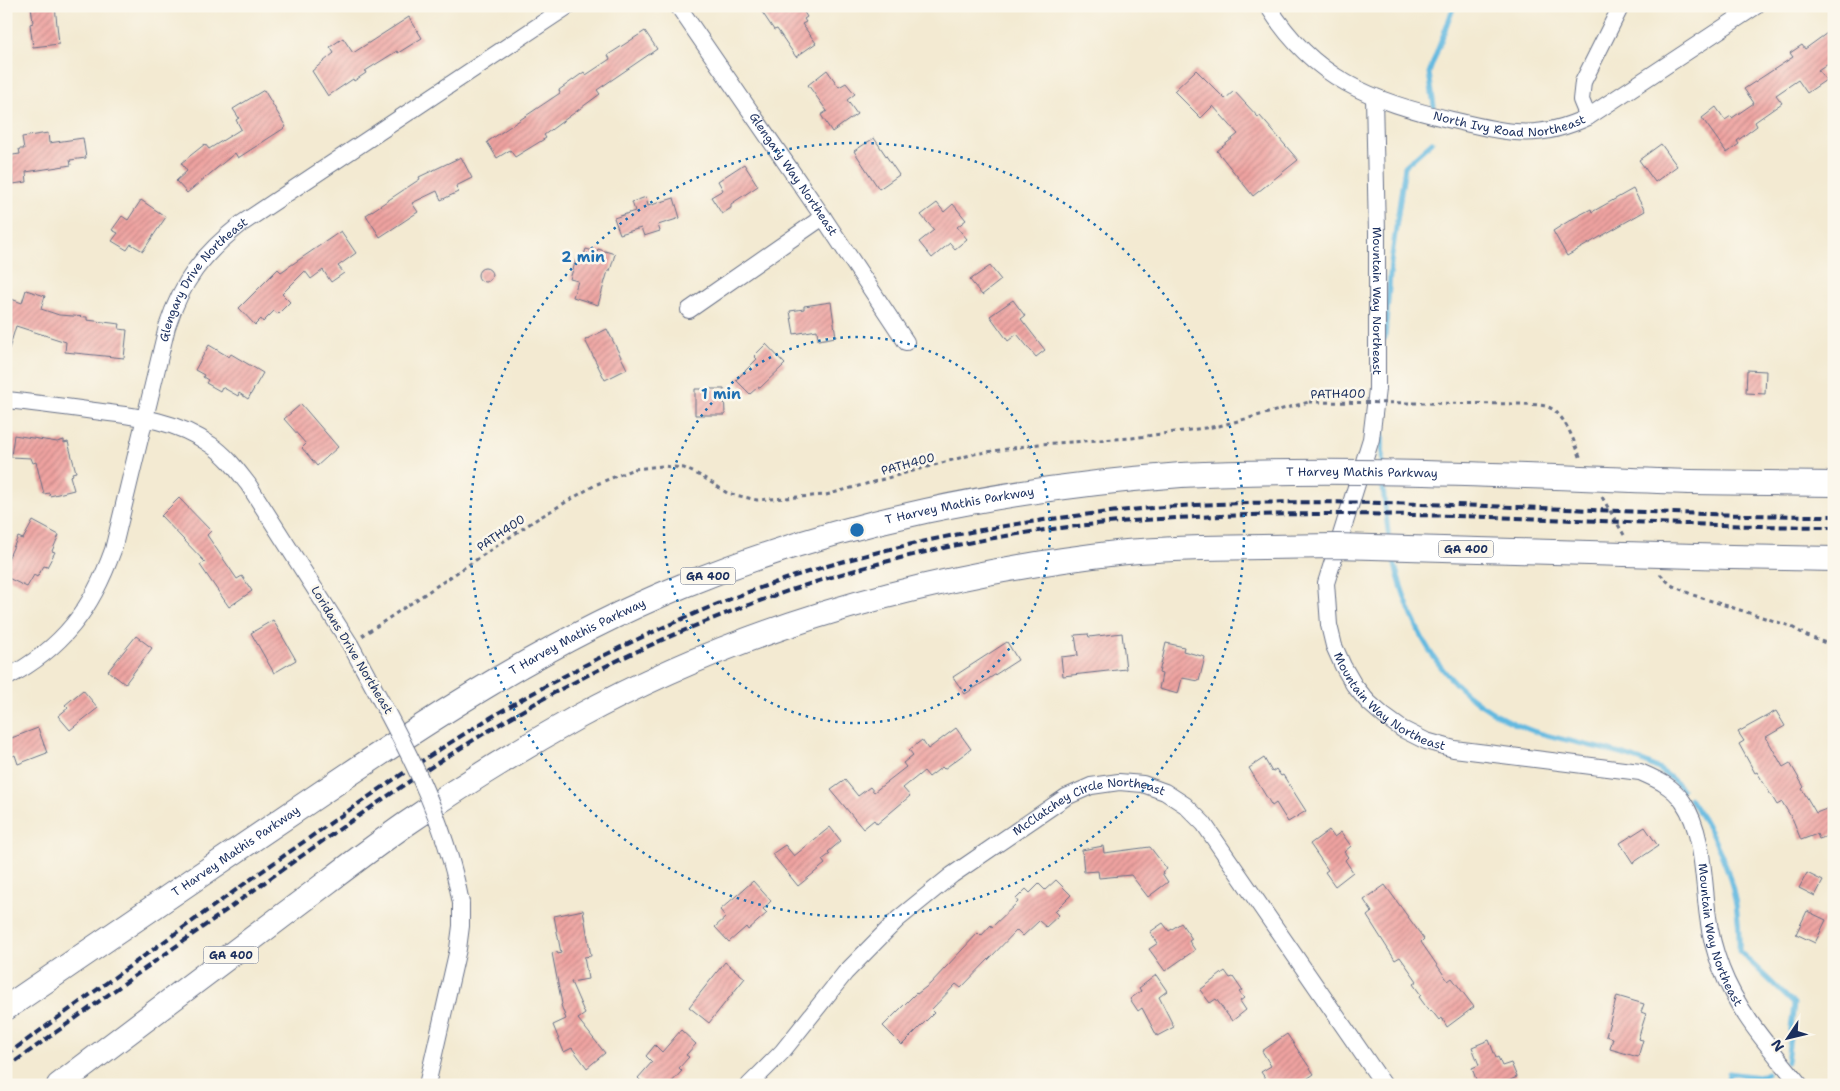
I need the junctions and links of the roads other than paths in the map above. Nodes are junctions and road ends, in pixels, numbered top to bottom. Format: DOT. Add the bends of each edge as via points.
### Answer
graph roads {
  1 [pos="568,6"];
  2 [pos="678,6"];
  3 [pos="1268,6"];
  4 [pos="1621,6"];
  5 [pos="1756,6"];
  6 [pos="1374,97"];
  7 [pos="1588,117"];
  8 [pos="822,217"];
  9 [pos="689,310"];
  10 [pos="906,342"];
  11 [pos="6,400"];
  12 [pos="145,418"];
  13 [pos="1834,484"];
  14 [pos="1834,559"];
  15 [pos="6,678"];
  16 [pos="6,1008"];
  17 [pos="59,1085"];
  18 [pos="427,1085"];
  19 [pos="749,1085"];
  20 [pos="1384,1085"];
  21 [pos="1800,1085"];
  1 -- 12 [label="street, Glengary Drive Northeast" via="218,242 194,269 175,304"];
  2 -- 8 [label="street, Glengary Way Northeast"];
  3 -- 6 [label="street, North Ivy Road Northeast" via="1299,48 1320,66"];
  4 -- 7 [label="street" via="1583,82 1581,100"];
  5 -- 7 [label="street, North Ivy Road Northeast"];
  6 -- 7 [label="street, North Ivy Road Northeast" via="1417,112 1517,133 1552,131"];
  6 -- 21 [label="street, Mountain Way Northeast" via="1377,389 1371,439 1326,583 1328,625 1340,659 1368,702 1402,729 1426,741 1454,749 1640,772 1663,782 1682,800 1696,829 1713,944 1734,998 1756,1032"];
  8 -- 9 [label="street"];
  8 -- 10 [label="street, Glengary Way Northeast"];
  11 -- 12 [label="street, Loridans Drive Northeast"];
  12 -- 15 [label="street, Glengary Drive Northeast" via="113,550 94,595 54,646"];
  12 -- 18 [label="street, Loridans Drive Northeast, bridge" via="191,432 212,445 258,498 392,717 432,802 455,871 461,926"];
  13 -- 16 [label="highway, T Harvey Mathis Parkway / GA 400, bridge" via="1339,471 1181,474 1112,480 961,502 819,537 679,587 544,652 479,689"];
  14 -- 17 [label="highway, GA 400, bridge" via="1337,546 1201,548 1120,553 976,574 840,607 708,655 579,717 517,752 403,826"];
  19 -- 20 [label="street, McClatchey Circle Northeast" via="782,1052 844,973 898,918 952,875 1066,797 1091,786 1119,782 1143,784 1165,792 1185,804 1204,824"];
}
